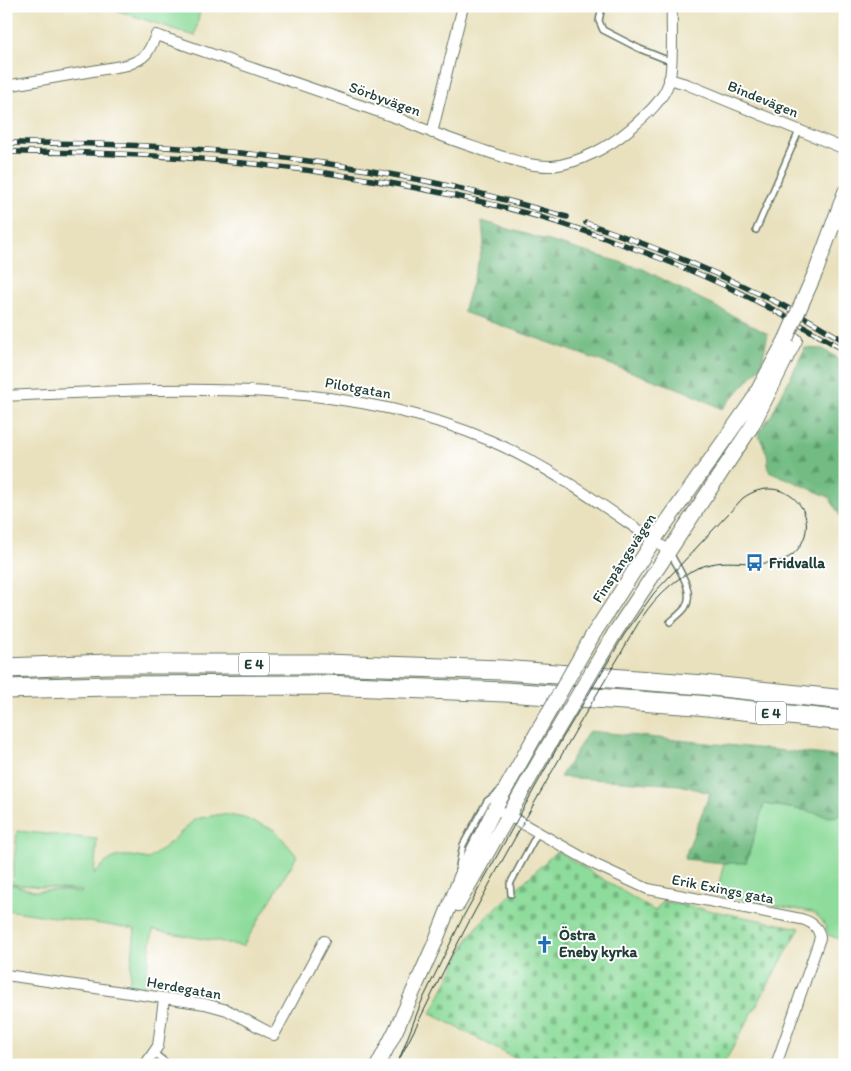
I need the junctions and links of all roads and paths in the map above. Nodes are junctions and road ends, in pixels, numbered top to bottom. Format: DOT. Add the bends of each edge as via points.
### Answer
graph roads {
  1 [pos="463,6"];
  2 [pos="602,6"];
  3 [pos="672,6"];
  4 [pos="670,61"];
  5 [pos="669,79"];
  6 [pos="6,86"];
  7 [pos="800,130"];
  8 [pos="432,133"];
  9 [pos="845,149"];
  10 [pos="845,192"];
  11 [pos="845,220"];
  12 [pos="756,230"];
  13 [pos="820,272"];
  14 [pos="791,340"];
  15 [pos="6,396"];
  16 [pos="654,540"];
  17 [pos="668,550"];
  18 [pos="670,622"];
  19 [pos="6,668"];
  20 [pos="6,689"];
  21 [pos="845,700"];
  22 [pos="845,721"];
  23 [pos="507,786"];
  24 [pos="495,808"];
  25 [pos="508,816"];
  26 [pos="538,832"];
  27 [pos="457,887"];
  28 [pos="511,894"];
  29 [pos="324,941"];
  30 [pos="434,945"];
  31 [pos="6,976"];
  32 [pos="164,999"];
  33 [pos="154,1054"];
  34 [pos="145,1065"];
  35 [pos="169,1065"];
  36 [pos="378,1065"];
  37 [pos="776,1065"];
  1 -- 8 [label="street"];
  2 -- 4 [label="lane" via="599,22 603,30"];
  3 -- 4 [label="street, Sörbyvägen"];
  4 -- 5 [label="street, Sörbyvägen"];
  5 -- 7 [label="street, Bindevägen"];
  5 -- 8 [label="street, Sörbyvägen" via="656,104 624,134 599,150 568,163 551,166 520,162"];
  6 -- 8 [label="street, Sörbyvägen" via="127,66 148,53 156,35"];
  7 -- 9 [label="street, Bindevägen"];
  7 -- 12 [label="lane"];
  10 -- 13 [label="main road, Finspångsvägen"];
  11 -- 13 [label="main road, Finspångsvägen"];
  13 -- 14 [label="main road, Finspångsvägen, bridge"];
  14 -- 16 [label="main road, Finspångsvägen"];
  14 -- 17 [label="main road, Finspångsvägen" via="752,426"];
  15 -- 16 [label="street, Pilotgatan" via="221,390 310,396 406,412 468,431 526,458"];
  16 -- 17 [label="street, Pilotgatan"];
  16 -- 23 [label="main road, Finspångsvägen, bridge" via="594,633"];
  17 -- 18 [label="lane" via="685,582 688,596 686,607"];
  17 -- 25 [label="main road, Finspångsvägen, bridge" via="614,634"];
  19 -- 21 [label="highway, E 4" via="108,664 323,664 502,670 703,685"];
  20 -- 22 [label="highway, E 4" via="323,684 697,704"];
  23 -- 24 [label="main road, Finspångsvägen"];
  23 -- 27 [label="lane" via="487,801 463,845 458,862"];
  24 -- 25 [label="street, Erik Exings gata"];
  24 -- 27 [label="main road, Finspångsvägen"];
  25 -- 26 [label="street, Erik Exings gata"];
  25 -- 30 [label="main road, Finspångsvägen"];
  26 -- 28 [label="lane" via="510,884"];
  26 -- 37 [label="street, Erik Exings gata" via="596,865 648,889 814,924 820,938"];
  27 -- 30 [label="main road, Finspångsvägen"];
  29 -- 32 [label="street, Herdegatan" via="274,1035 227,1010"];
  30 -- 36 [label="main road, Finspångsvägen"];
  31 -- 32 [label="street, Herdegatan"];
  32 -- 33 [label="street" via="158,1046"];
  33 -- 34 [label="street"];
  33 -- 35 [label="lane"];
}
